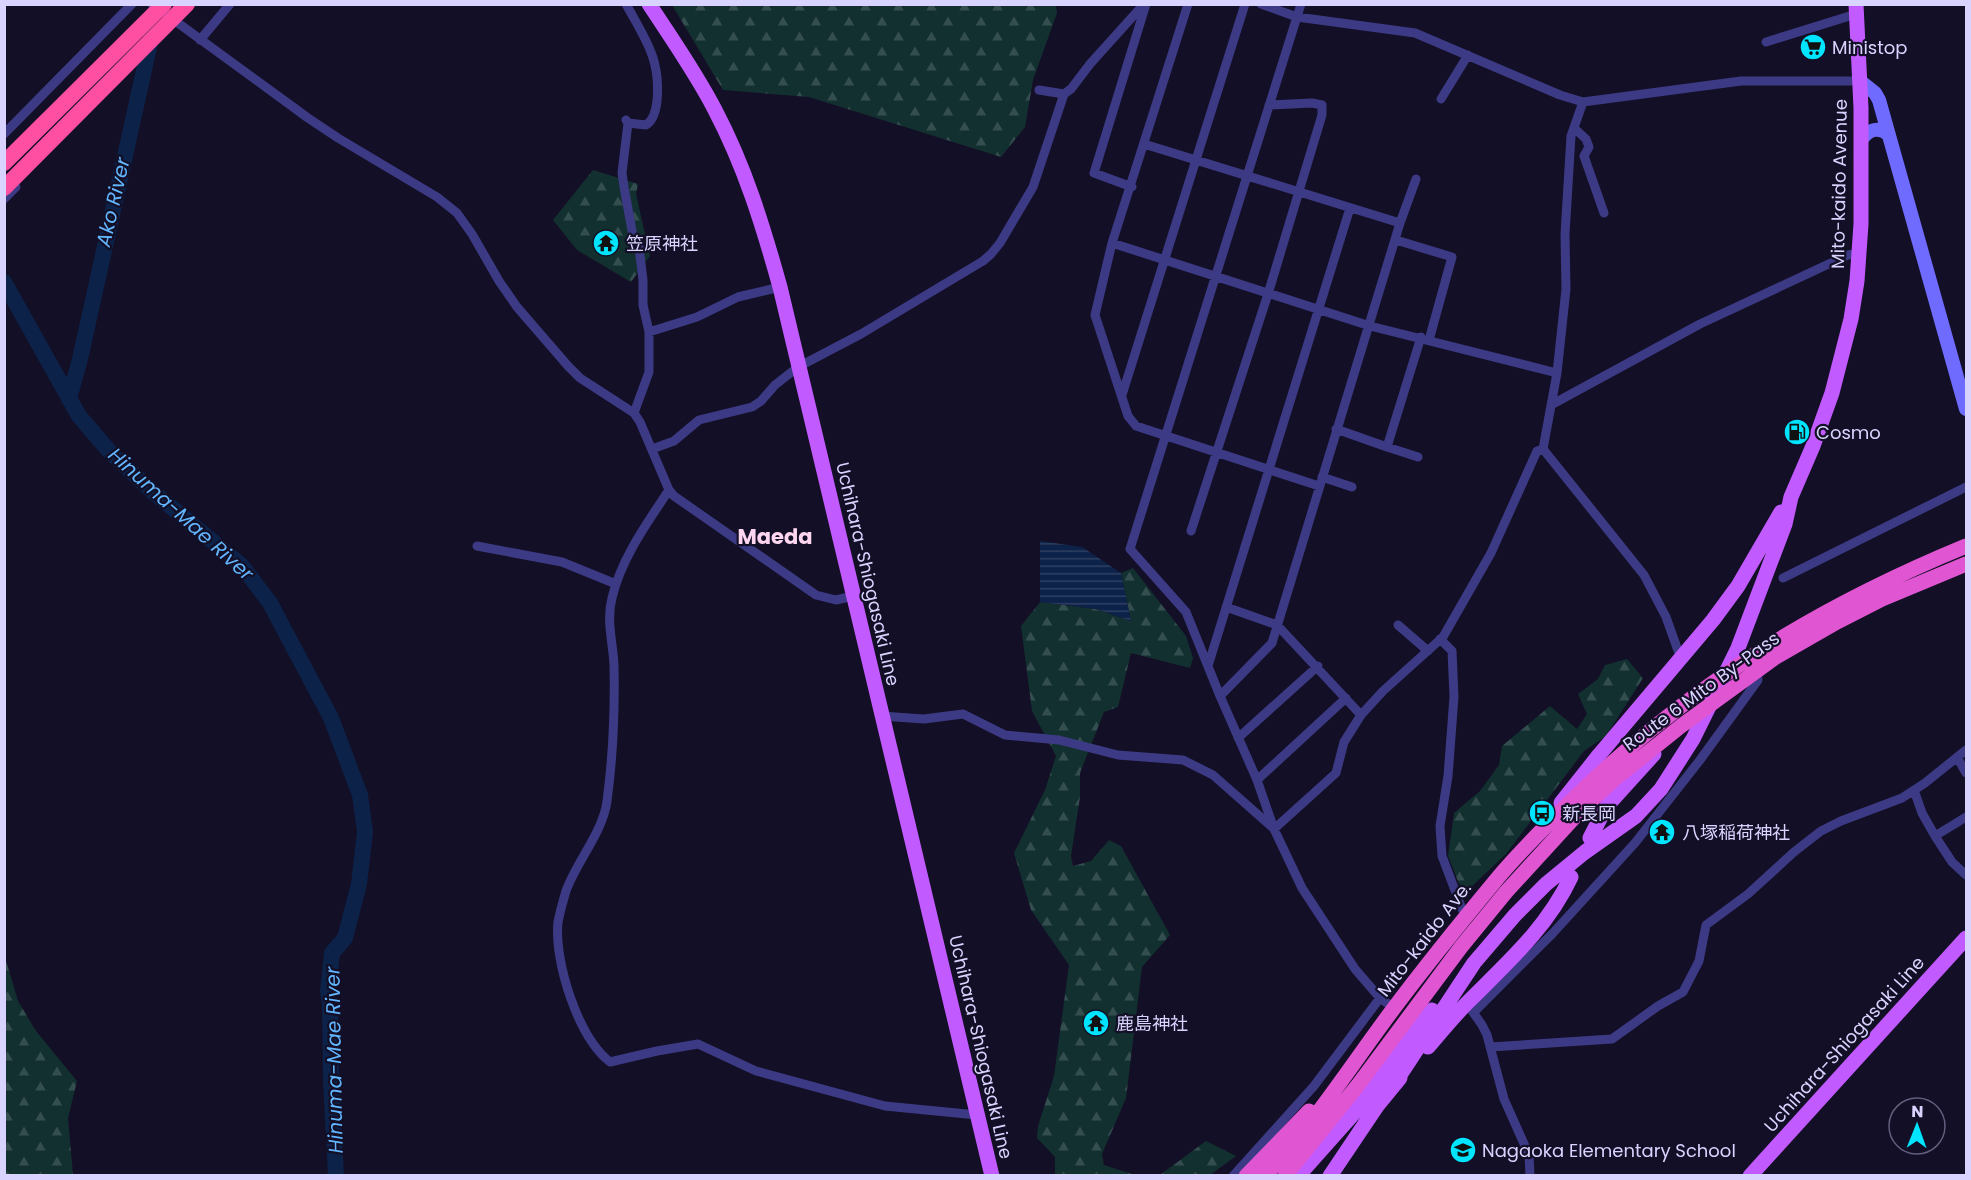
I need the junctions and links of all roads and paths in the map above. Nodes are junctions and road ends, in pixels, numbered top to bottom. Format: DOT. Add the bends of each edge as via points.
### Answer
graph roads {
  1 [pos="132,4"];
  2 [pos="230,4"];
  3 [pos="626,4"];
  4 [pos="649,4"];
  5 [pos="1145,4"];
  6 [pos="1188,4"];
  7 [pos="1245,4"];
  8 [pos="1261,4"];
  9 [pos="1301,4"];
  10 [pos="152,5"];
  11 [pos="185,6"];
  12 [pos="163,8"];
  13 [pos="1856,10"];
  14 [pos="1297,16"];
  15 [pos="200,40"];
  16 [pos="1766,42"];
  17 [pos="1468,55"];
  18 [pos="80,58"];
  19 [pos="132,70"];
  20 [pos="1860,81"];
  21 [pos="1039,90"];
  22 [pos="111,92"];
  23 [pos="1064,94"];
  24 [pos="1441,99"];
  25 [pos="1583,102"];
  26 [pos="1269,105"];
  27 [pos="1574,128"];
  28 [pos="4,134"];
  29 [pos="1889,135"];
  30 [pos="1861,140"];
  31 [pos="1144,144"];
  32 [pos="1196,160"];
  33 [pos="4,164"];
  34 [pos="1247,177"];
  35 [pos="1416,179"];
  36 [pos="1132,187"];
  37 [pos="4,188"];
  38 [pos="1298,191"];
  39 [pos="4,199"];
  40 [pos="1350,208"];
  41 [pos="1604,213"];
  42 [pos="1400,223"];
  43 [pos="1396,240"];
  44 [pos="1112,243"];
  45 [pos="1860,254"];
  46 [pos="1165,260"];
  47 [pos="1215,277"];
  48 [pos="780,287"];
  49 [pos="1268,294"];
  50 [pos="1318,310"];
  51 [pos="1370,326"];
  52 [pos="649,332"];
  53 [pos="1425,339"];
  54 [pos="798,367"];
  55 [pos="1962,371"];
  56 [pos="1557,373"];
  57 [pos="1122,394"];
  58 [pos="1551,405"];
  59 [pos="1966,409"];
  60 [pos="634,413"];
  61 [pos="1336,429"];
  62 [pos="1166,437"];
  63 [pos="1387,447"];
  64 [pos="652,449"];
  65 [pos="1543,449"];
  66 [pos="1217,452"];
  67 [pos="1418,457"];
  68 [pos="1268,469"];
  69 [pos="1321,481"];
  70 [pos="1352,487"];
  71 [pos="1966,487"];
  72 [pos="669,490"];
  73 [pos="1791,497"];
  74 [pos="1191,531"];
  75 [pos="477,546"];
  76 [pos="1966,546"];
  77 [pos="1966,564"];
  78 [pos="1783,578"];
  79 [pos="616,584"];
  80 [pos="853,596"];
  81 [pos="1226,606"];
  82 [pos="1277,625"];
  83 [pos="1398,625"];
  84 [pos="1440,639"];
  85 [pos="1428,651"];
  86 [pos="1681,659"];
  87 [pos="1208,666"];
  88 [pos="1318,666"];
  89 [pos="1757,670"];
  90 [pos="1220,696"];
  91 [pos="1346,699"];
  92 [pos="1361,715"];
  93 [pos="881,716"];
  94 [pos="1681,726"];
  95 [pos="1238,738"];
  96 [pos="1966,750"];
  97 [pos="1957,757"];
  98 [pos="1966,773"];
  99 [pos="1257,780"];
  100 [pos="1914,790"];
  101 [pos="1966,817"];
  102 [pos="1274,829"];
  103 [pos="1935,836"];
  104 [pos="1590,838"];
  105 [pos="1532,839"];
  106 [pos="1545,849"];
  107 [pos="1966,875"];
  108 [pos="1571,877"];
  109 [pos="1467,916"];
  110 [pos="1966,938"];
  111 [pos="1474,963"];
  112 [pos="1380,998"];
  113 [pos="1394,1008"];
  114 [pos="1470,1008"];
  115 [pos="1490,1047"];
  116 [pos="1352,1068"];
  117 [pos="1394,1084"];
  118 [pos="977,1115"];
  119 [pos="992,1176"];
  120 [pos="1233,1176"];
  121 [pos="1246,1176"];
  122 [pos="1265,1176"];
  123 [pos="1285,1176"];
  124 [pos="1298,1176"];
  125 [pos="1330,1176"];
  126 [pos="1530,1176"];
  127 [pos="1750,1176"];
  1 -- 18 [label="street"];
  2 -- 15 [label="street"];
  3 -- 52 [label="street" via="651,46 658,79 656,107 650,122 627,122 622,173 633,236 639,247"];
  4 -- 48 [label="main road, Uchihara-Shiogasaki Line" via="692,69 732,144 763,225"];
  5 -- 23 [label="street"];
  5 -- 36 [label="street" via="1094,174"];
  6 -- 31 [label="street"];
  7 -- 32 [label="street"];
  8 -- 14 [label="street"];
  9 -- 14 [label="street"];
  10 -- 12 [label="street"];
  11 -- 37 [label="highway"];
  12 -- 15 [label="street"];
  12 -- 33 [label="highway"];
  13 -- 16 [label="street"];
  13 -- 20 [label="main road, Mito-kaido Avenue"];
  14 -- 17 [label="street" via="1415,33"];
  14 -- 26 [label="street"];
  15 -- 60 [label="street" via="338,138 457,213 498,281 568,366 579,378"];
  17 -- 24 [label="street"];
  17 -- 25 [label="street"];
  18 -- 22 [label="street"];
  18 -- 28 [label="street"];
  19 -- 22 [label="street"];
  20 -- 25 [label="street" via="1741,81"];
  20 -- 29 [label="main road" via="1877,97"];
  20 -- 30 [label="main road, Mito-kaido Avenue"];
  21 -- 23 [label="street"];
  22 -- 39 [label="street"];
  23 -- 54 [label="street" via="1028,199 991,254 861,334"];
  25 -- 27 [label="street"];
  26 -- 34 [label="street"];
  26 -- 38 [label="street" via="1322,105"];
  27 -- 41 [label="street" via="1586,139 1584,156"];
  27 -- 56 [label="street" via="1565,234 1566,289"];
  29 -- 30 [label="main road" via="1874,129"];
  29 -- 55 [label="main road"];
  30 -- 45 [label="main road, Mito-kaido Avenue"];
  31 -- 32 [label="street"];
  31 -- 36 [label="street"];
  32 -- 34 [label="street"];
  32 -- 46 [label="street"];
  34 -- 38 [label="street"];
  34 -- 47 [label="street"];
  35 -- 42 [label="street"];
  36 -- 44 [label="street"];
  38 -- 40 [label="street"];
  38 -- 49 [label="street"];
  40 -- 42 [label="street"];
  40 -- 50 [label="street"];
  42 -- 43 [label="street"];
  43 -- 51 [label="street"];
  43 -- 53 [label="street" via="1452,257"];
  44 -- 46 [label="street"];
  44 -- 57 [label="street" via="1095,315"];
  45 -- 58 [label="street" via="1848,255 1700,324"];
  45 -- 73 [label="main road, Mito-kaido Avenue" via="1851,319 1837,375"];
  46 -- 47 [label="street"];
  46 -- 57 [label="street"];
  47 -- 49 [label="street"];
  47 -- 62 [label="street"];
  48 -- 52 [label="street" via="738,297 697,317"];
  48 -- 54 [label="main road, Uchihara-Shiogasaki Line"];
  49 -- 50 [label="street"];
  49 -- 66 [label="street"];
  50 -- 51 [label="street"];
  50 -- 68 [label="street"];
  51 -- 53 [label="street"];
  51 -- 61 [label="street"];
  52 -- 60 [label="street" via="649,372"];
  53 -- 56 [label="street"];
  53 -- 63 [label="street"];
  54 -- 64 [label="street" via="752,407 699,420 674,441"];
  54 -- 80 [label="main road, Uchihara-Shiogasaki Line"];
  55 -- 59 [label="main road"];
  56 -- 58 [label="street"];
  57 -- 62 [label="street" via="1128,416 1136,426"];
  58 -- 65 [label="street"];
  60 -- 64 [label="street"];
  61 -- 63 [label="street"];
  61 -- 69 [label="street"];
  62 -- 66 [label="street"];
  62 -- 87 [label="street" via="1130,549 1186,612"];
  63 -- 67 [label="street"];
  64 -- 72 [label="street"];
  65 -- 84 [label="street" via="1537,451 1491,553"];
  65 -- 86 [label="street" via="1644,575 1666,617"];
  66 -- 68 [label="street"];
  66 -- 74 [label="street"];
  68 -- 69 [label="street"];
  68 -- 81 [label="street"];
  69 -- 70 [label="street"];
  69 -- 82 [label="street"];
  71 -- 78 [label="street"];
  72 -- 79 [label="street"];
  72 -- 80 [label="street" via="816,595 836,600"];
  73 -- 86 [label="main road" via="1738,586"];
  73 -- 111 [label="main road" via="1785,524 1738,648 1681,759 1636,816 1546,884"];
  75 -- 79 [label="street" via="562,562"];
  76 -- 105 [label="highway, Route 6 Mito By-Pass" via="1831,609 1724,674 1634,743"];
  77 -- 89 [label="highway, Route 6 Mito By-Pass" via="1882,599"];
  79 -- 118 [label="street" via="609,623 614,662 614,735 607,802 604,817 566,892 558,923 565,977 589,1040 610,1062 705,1045 739,1064 780,1079 885,1106"];
  80 -- 93 [label="main road, Uchihara-Shiogasaki Line"];
  81 -- 82 [label="street"];
  81 -- 87 [label="street"];
  82 -- 88 [label="street"];
  82 -- 90 [label="street" via="1272,643"];
  83 -- 85 [label="street"];
  84 -- 85 [label="street"];
  84 -- 109 [label="street" via="1452,651 1454,697 1440,826 1442,856"];
  85 -- 92 [label="street"];
  86 -- 105 [label="main road"];
  87 -- 90 [label="street"];
  88 -- 91 [label="street"];
  88 -- 95 [label="street"];
  89 -- 94 [label="highway, Route 6 Mito By-Pass"];
  89 -- 114 [label="street" via="1758,680 1635,843 1553,933"];
  90 -- 95 [label="street"];
  91 -- 92 [label="street"];
  91 -- 99 [label="street"];
  92 -- 102 [label="street" via="1344,742 1336,773"];
  93 -- 102 [label="street" via="924,718 963,714 1005,735 1059,740 1118,755 1182,760 1213,775"];
  93 -- 118 [label="main road, Uchihara-Shiogasaki Line"];
  94 -- 104 [label="main road" via="1618,792"];
  94 -- 106 [label="highway, Route 6 Mito By-Pass" via="1616,778"];
  95 -- 99 [label="street"];
  96 -- 97 [label="street"];
  97 -- 98 [label="street"];
  97 -- 100 [label="street"];
  99 -- 102 [label="street"];
  100 -- 103 [label="street"];
  100 -- 115 [label="street" via="1821,831 1794,852 1706,925 1699,961 1683,992 1612,1039"];
  101 -- 103 [label="street"];
  102 -- 112 [label="street" via="1302,888 1332,936"];
  103 -- 107 [label="street"];
  105 -- 109 [label="highway, Mito-kaido Ave."];
  106 -- 123 [label="highway, Mito-kaido Ave." via="1461,947"];
  108 -- 114 [label="main road" via="1548,918"];
  109 -- 113 [label="highway, Mito-kaido Ave."];
  110 -- 127 [label="main road, Uchihara-Shiogasaki Line"];
  111 -- 117 [label="main road"];
  111 -- 124 [label="main road" via="1453,983 1354,1112"];
  112 -- 113 [label="street"];
  112 -- 120 [label="street" via="1314,1086"];
  113 -- 116 [label="highway, Mito-kaido Ave."];
  114 -- 115 [label="street"];
  114 -- 117 [label="main road"];
  115 -- 126 [label="street" via="1504,1099 1528,1155"];
  116 -- 121 [label="highway"];
  116 -- 122 [label="highway"];
  117 -- 125 [label="main road"];
  118 -- 119 [label="main road, Uchihara-Shiogasaki Line"];
}
